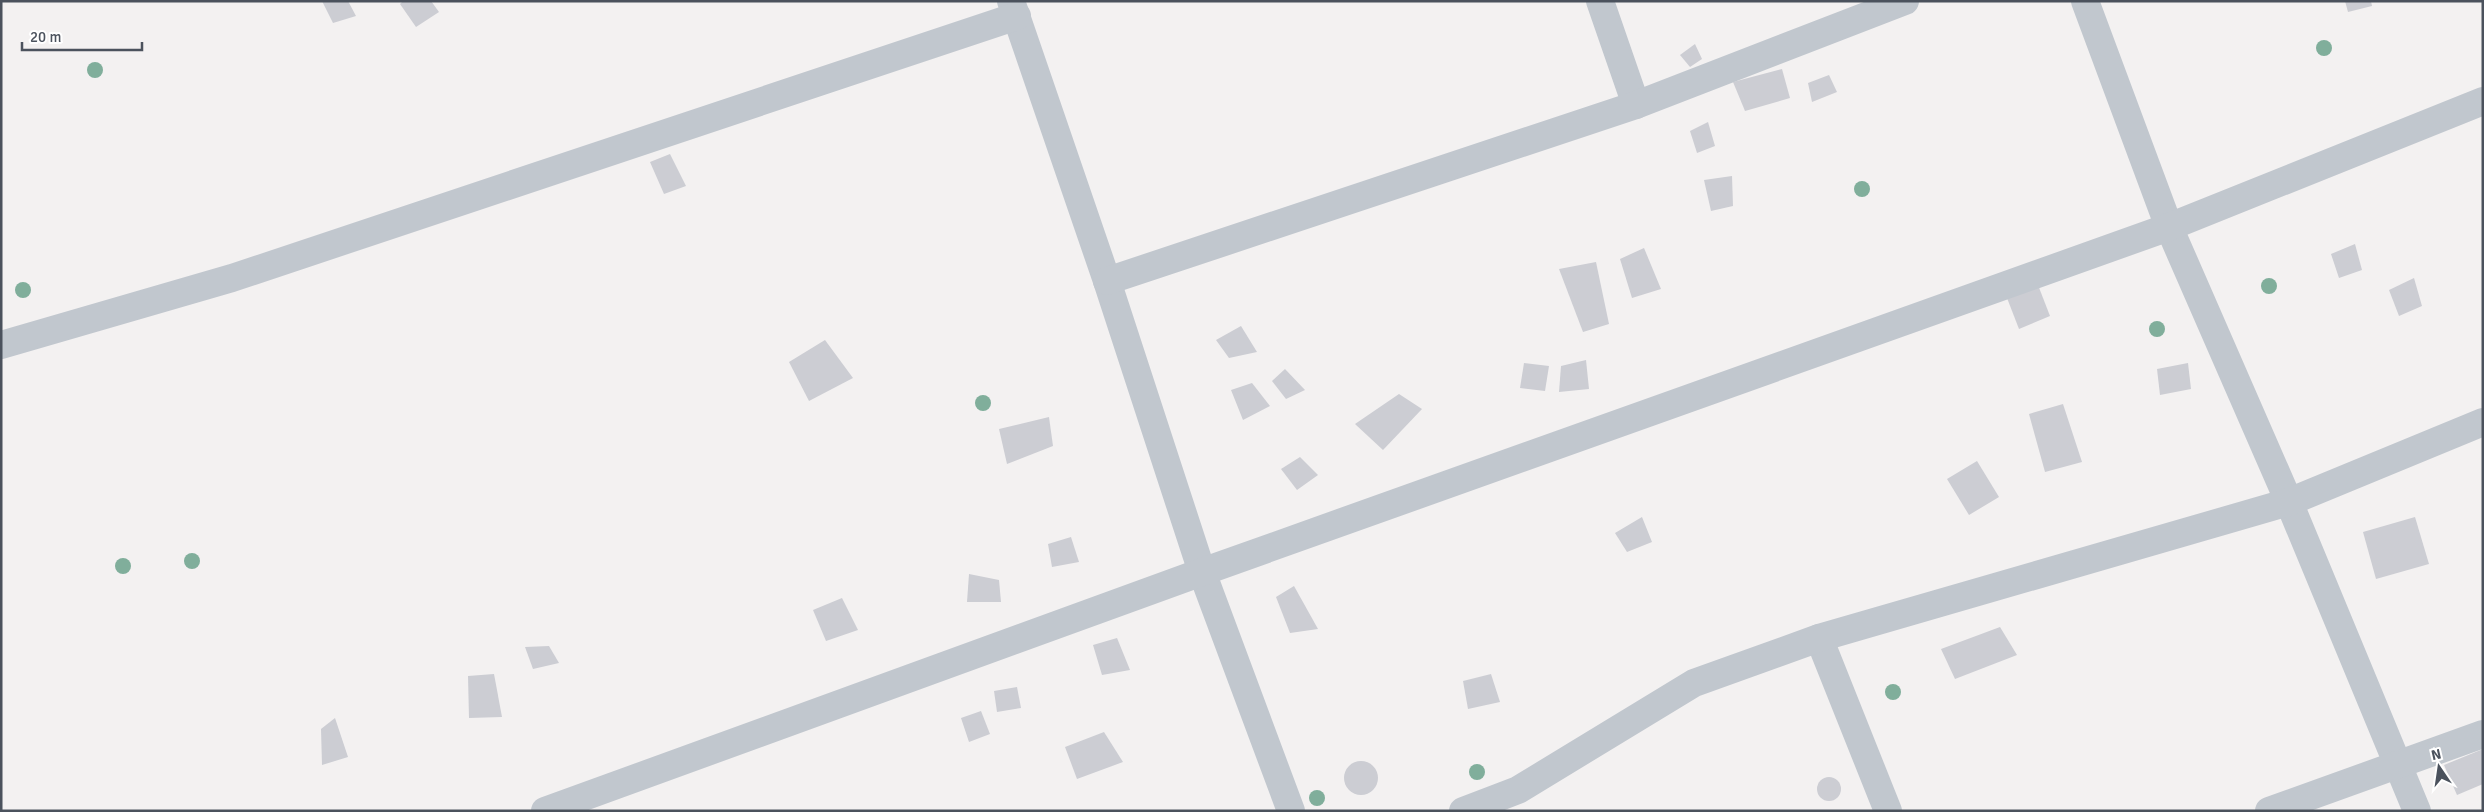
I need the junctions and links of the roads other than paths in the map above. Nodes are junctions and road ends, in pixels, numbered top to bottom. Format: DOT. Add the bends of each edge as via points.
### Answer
graph roads {
  1 [pos="1600,1"];
  2 [pos="1905,1"];
  3 [pos="2085,1"];
  4 [pos="1014,9"];
  5 [pos="2483,101"];
  6 [pos="1636,104"];
  7 [pos="2169,227"];
  8 [pos="1107,281"];
  9 [pos="1,345"];
  10 [pos="2483,422"];
  11 [pos="2290,502"];
  12 [pos="1202,572"];
  13 [pos="1819,638"];
  14 [pos="2483,734"];
  15 [pos="2400,764"];
  16 [pos="545,811"];
  17 [pos="1291,811"];
  18 [pos="1463,811"];
  19 [pos="1888,811"];
  20 [pos="2269,811"];
  21 [pos="2417,811"];
  1 -- 6 [label="street"];
  2 -- 6 [label="street"];
  3 -- 7 [label="street"];
  4 -- 8 [label="street"];
  4 -- 9 [label="street" via="232,278"];
  5 -- 7 [label="street"];
  6 -- 8 [label="street"];
  7 -- 11 [label="street"];
  7 -- 12 [label="street"];
  8 -- 12 [label="street"];
  10 -- 11 [label="street"];
  11 -- 13 [label="street"];
  11 -- 15 [label="street"];
  12 -- 16 [label="street"];
  12 -- 17 [label="street"];
  13 -- 18 [label="street" via="1694,683 1518,790"];
  13 -- 19 [label="street"];
  14 -- 15 [label="street"];
  15 -- 20 [label="street"];
  15 -- 21 [label="street"];
}
